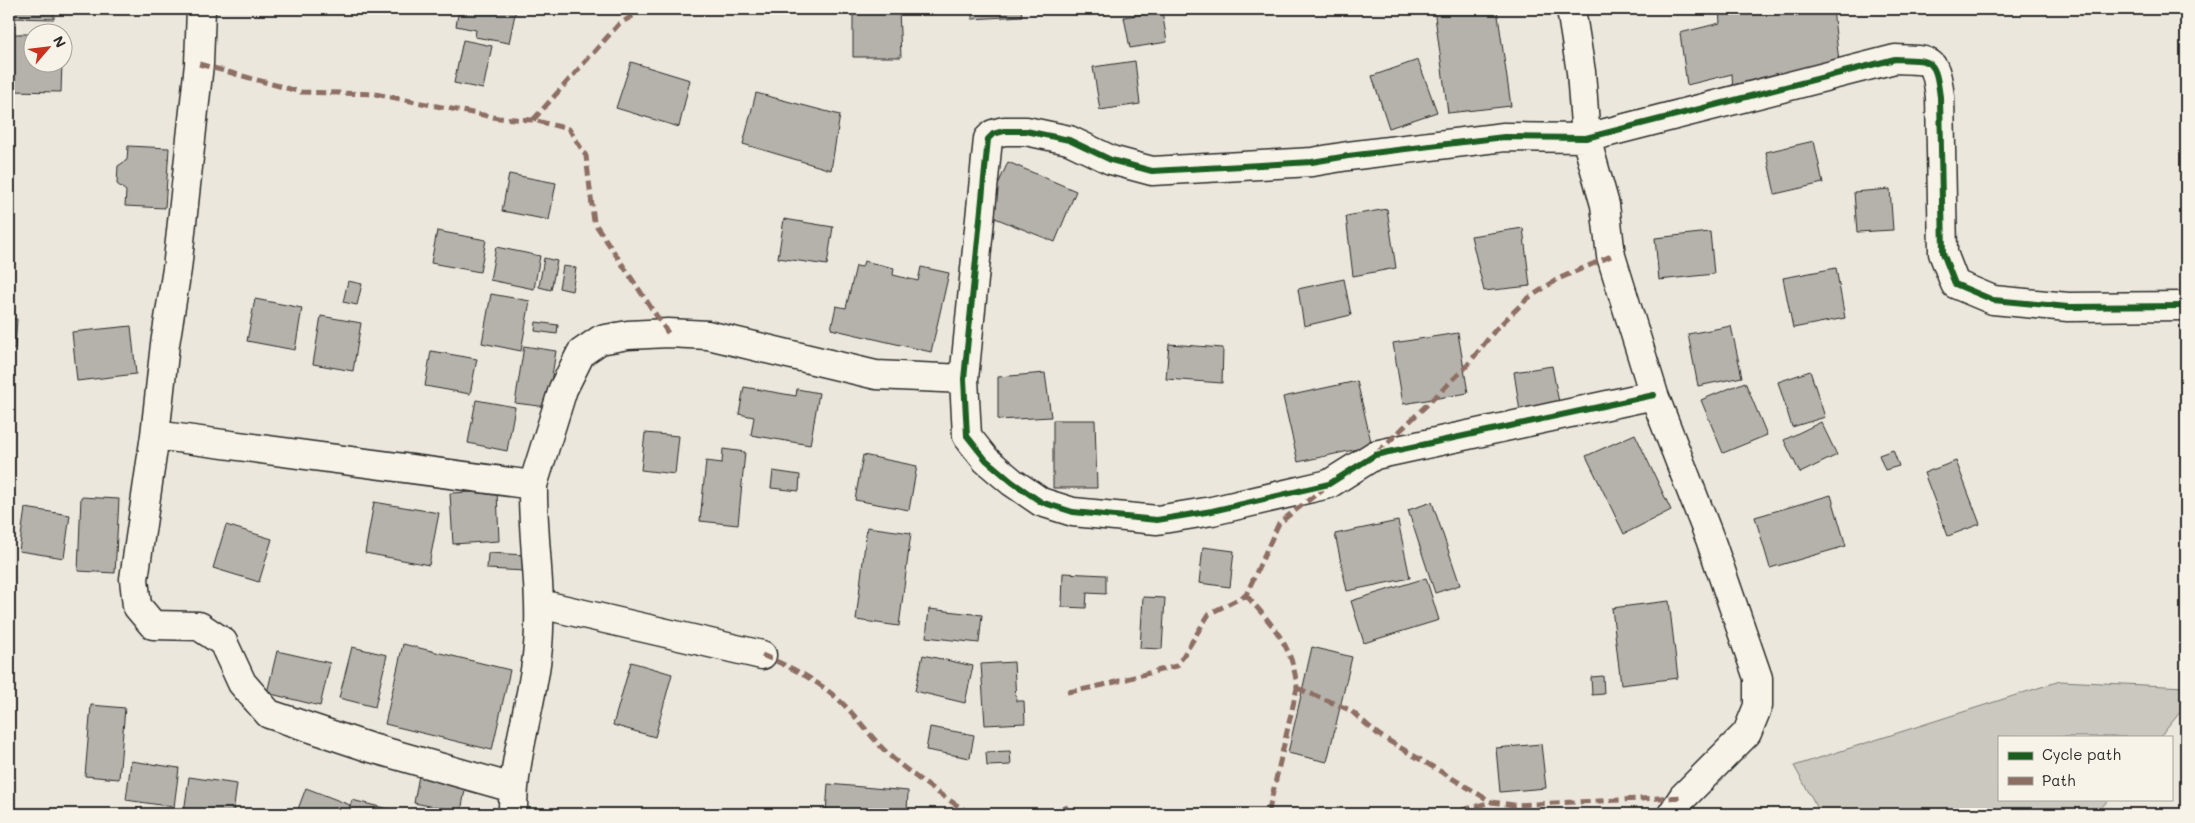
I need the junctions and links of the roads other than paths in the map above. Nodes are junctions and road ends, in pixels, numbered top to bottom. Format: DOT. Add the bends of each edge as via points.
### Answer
graph roads {
  1 [pos="201,9"];
  2 [pos="1571,9"];
  3 [pos="1586,138"];
  4 [pos="2186,306"];
  5 [pos="964,379"];
  6 [pos="1654,396"];
  7 [pos="155,434"];
  8 [pos="533,485"];
  9 [pos="540,604"];
  10 [pos="762,655"];
  11 [pos="513,801"];
  12 [pos="1672,814"];
  1 -- 7 [label="street" via="199,64 177,269"];
  2 -- 3 [label="street" via="1581,72"];
  3 -- 4 [label="street" via="1896,59 1925,59 1932,65 1940,97 1943,253 1955,284 1993,300 2068,307"];
  3 -- 5 [label="street" via="1504,137 1312,162 1152,171 1111,160 1068,140 1026,131 993,134 988,140"];
  3 -- 6 [label="street" via="1605,205 1611,256"];
  5 -- 6 [label="street" via="967,436 986,460 1012,482 1041,502 1073,512 1157,520 1329,484 1375,455"];
  5 -- 8 [label="street" via="876,374 708,335 644,334 600,340 581,353 567,382"];
  6 -- 12 [label="street" via="1710,540 1758,678 1758,706 1748,733 1683,797"];
  7 -- 8 [label="street"];
  7 -- 11 [label="street" via="134,579 137,606 153,625 199,626 223,642 242,683 270,714"];
  8 -- 9 [label="street" via="532,517"];
  9 -- 10 [label="street"];
  9 -- 11 [label="street" via="537,656"];
}
